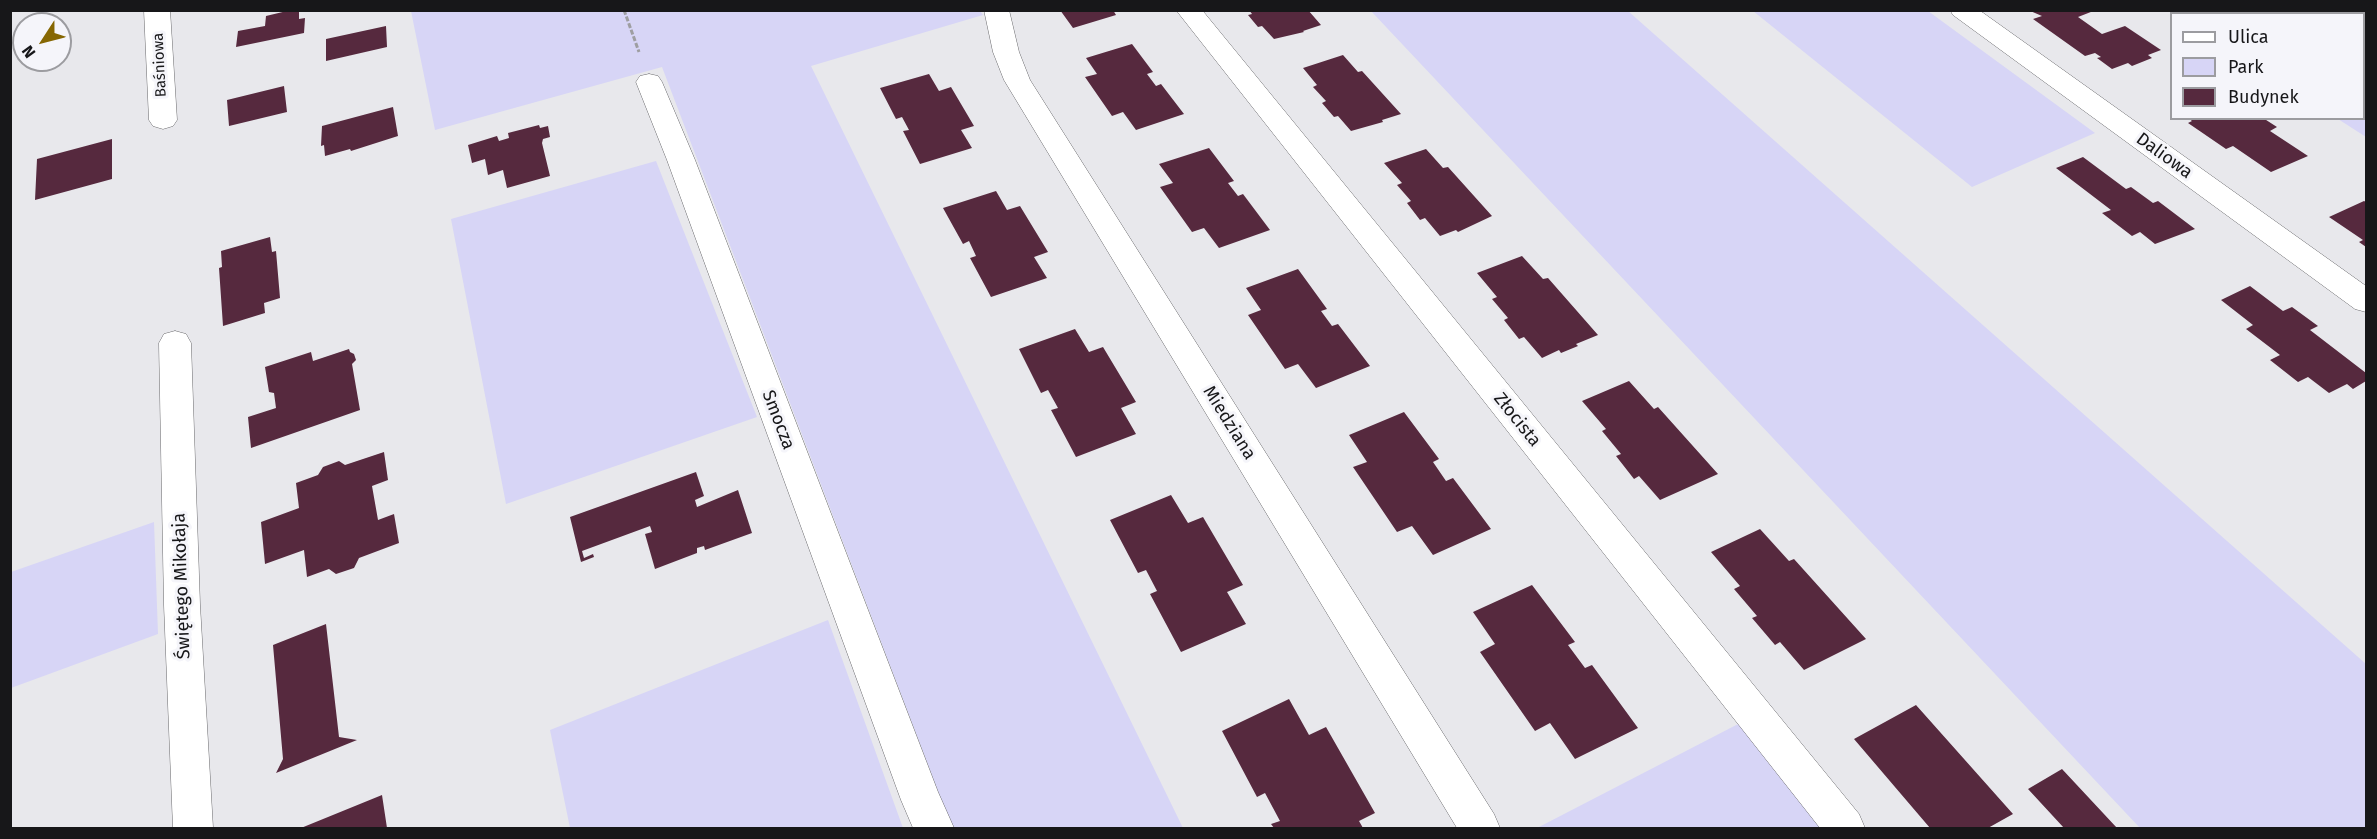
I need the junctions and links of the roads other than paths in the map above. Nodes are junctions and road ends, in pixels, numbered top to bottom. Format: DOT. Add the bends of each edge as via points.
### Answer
graph roads {
  1 [pos="157,10"];
  2 [pos="996,10"];
  3 [pos="1188,10"];
  4 [pos="1962,10"];
  5 [pos="649,82"];
  6 [pos="163,120"];
  7 [pos="2367,301"];
  8 [pos="175,343"];
  9 [pos="193,828"];
  10 [pos="934,828"];
  11 [pos="1480,828"];
  12 [pos="1845,828"];
  1 -- 6 [label="street, Baśniowa"];
  2 -- 11 [label="street, Miedziana" via="1017,80"];
  3 -- 12 [label="street, Złocista"];
  4 -- 7 [label="street, Daliowa"];
  5 -- 10 [label="street, Smocza"];
  8 -- 9 [label="street, Świętego Mikołaja"];
}
